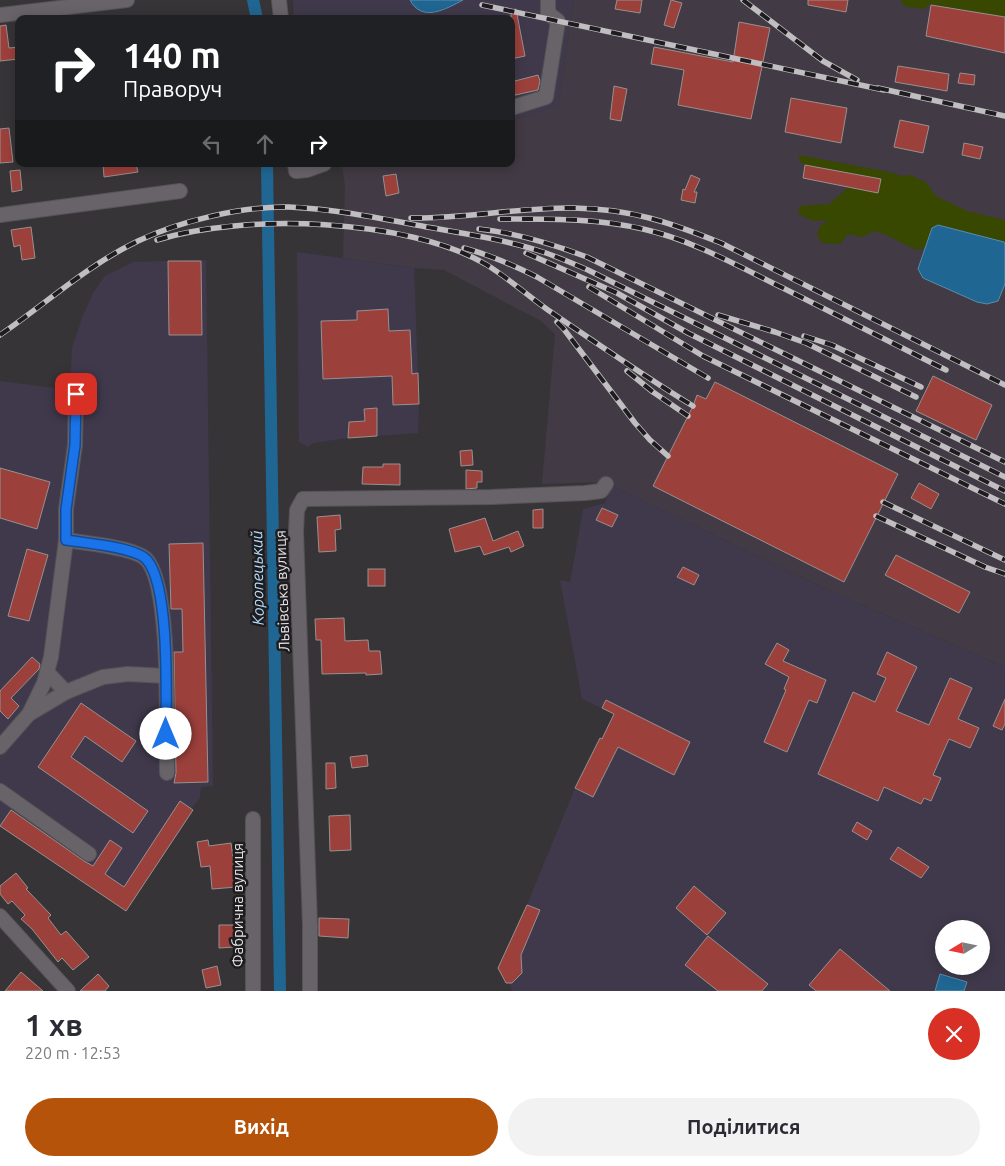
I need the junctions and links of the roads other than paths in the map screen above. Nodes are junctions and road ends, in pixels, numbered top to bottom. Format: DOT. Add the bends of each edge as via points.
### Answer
graph roads {
  1 [pos="127,0"];
  2 [pos="279,0"];
  3 [pos="548,0"];
  4 [pos="0,15"];
  5 [pos="281,15"];
  6 [pos="515,107"];
  7 [pos="295,167"];
  8 [pos="316,167"];
  9 [pos="180,191"];
  10 [pos="0,215"];
  11 [pos="76,394"];
  12 [pos="606,484"];
  13 [pos="66,540"];
  14 [pos="47,672"];
  15 [pos="166,676"];
  16 [pos="66,692"];
  17 [pos="29,714"];
  18 [pos="0,747"];
  19 [pos="167,773"];
  20 [pos="0,790"];
  21 [pos="252,819"];
  22 [pos="89,854"];
  23 [pos="0,916"];
  24 [pos="68,991"];
  25 [pos="253,991"];
  26 [pos="310,991"];
  1 -- 4 [label="street"];
  2 -- 5 [label="street"];
  3 -- 6 [label="street" via="548,13 558,21 546,96"];
  7 -- 8 [label="street" via="296,171"];
  9 -- 10 [label="street"];
  11 -- 13 [label="street"];
  12 -- 26 [label="street, Львівська вулиця" via="601,491 585,493 303,499 297,510 296,532"];
  13 -- 14 [label="street"];
  13 -- 15 [label="street" via="133,551 147,559 160,594"];
  14 -- 16 [label="street"];
  14 -- 17 [label="street"];
  15 -- 16 [label="street" via="128,674 103,677"];
  15 -- 19 [label="street"];
  16 -- 17 [label="street"];
  17 -- 18 [label="street"];
  20 -- 22 [label="street"];
  21 -- 25 [label="street, Фабрична вулиця"];
  23 -- 24 [label="street"];
}
